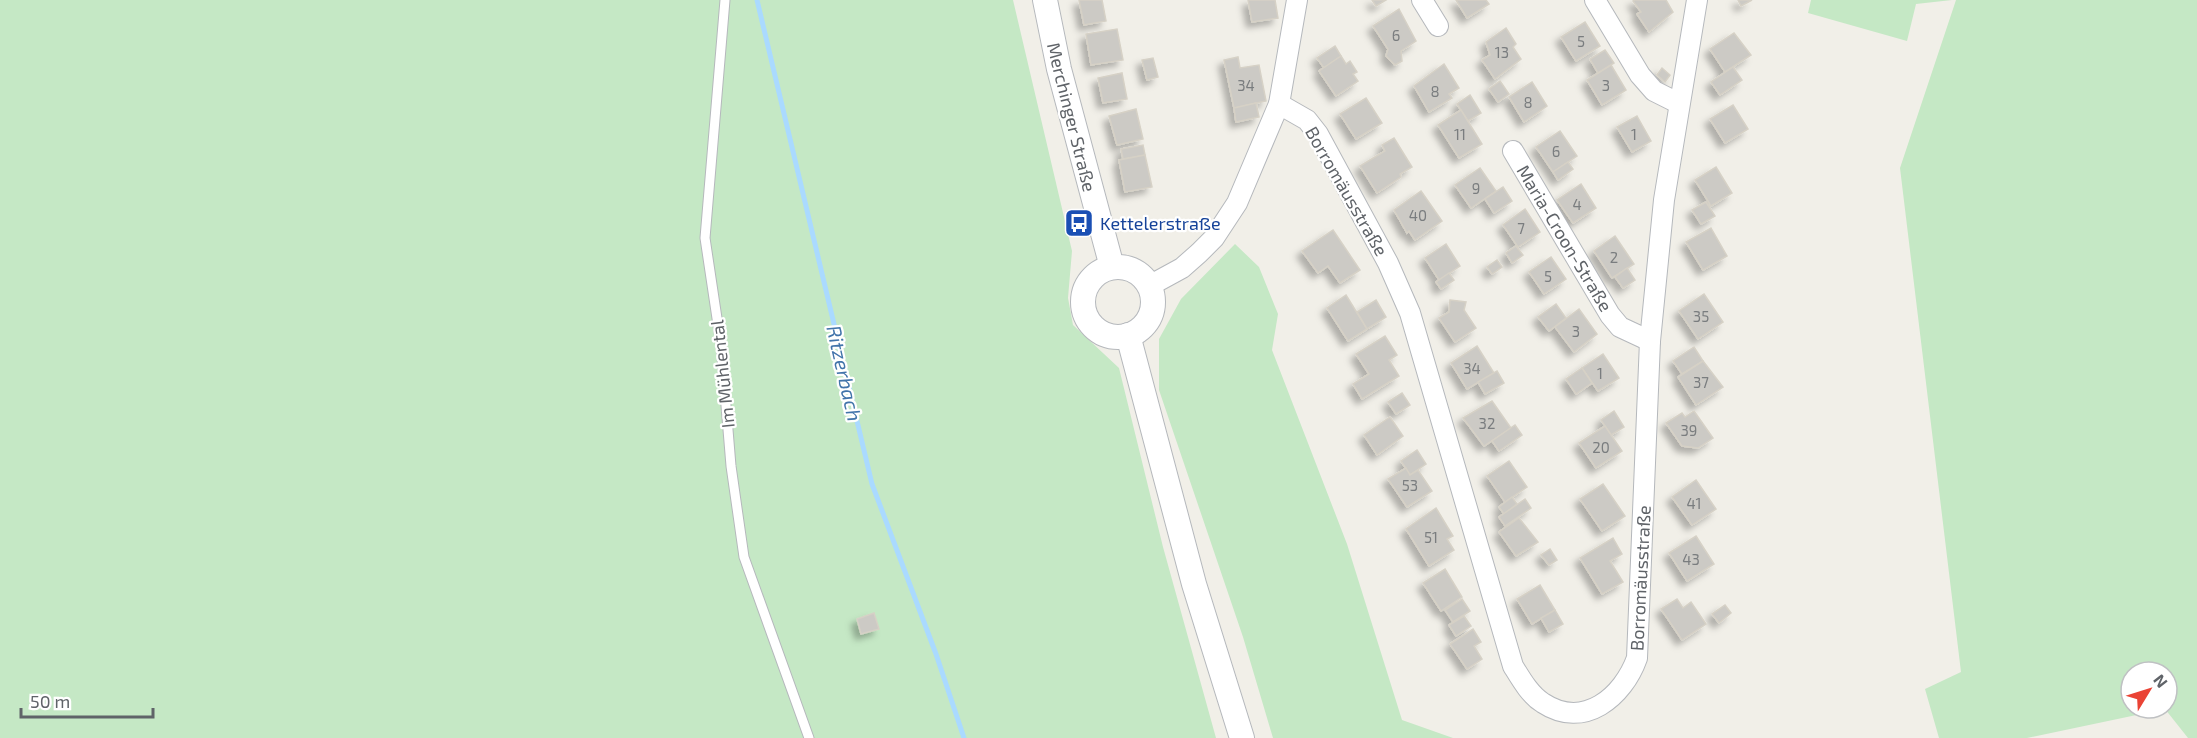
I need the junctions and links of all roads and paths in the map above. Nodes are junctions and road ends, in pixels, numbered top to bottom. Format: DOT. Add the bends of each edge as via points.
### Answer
graph roads {
  1 [pos="725,0"];
  2 [pos="1045,0"];
  3 [pos="1297,0"];
  4 [pos="1422,0"];
  5 [pos="1595,0"];
  6 [pos="1697,0"];
  7 [pos="1438,26"];
  8 [pos="1678,102"];
  9 [pos="1279,104"];
  10 [pos="1513,151"];
  11 [pos="1112,267"];
  12 [pos="1149,286"];
  13 [pos="1128,335"];
  14 [pos="1650,341"];
  15 [pos="809,738"];
  16 [pos="1242,738"];
  1 -- 15 [label="lane, Im Mühlental" via="705,238 744,557"];
  2 -- 11 [label="street, Merchinger Straße"];
  3 -- 9 [label="street"];
  4 -- 7 [label="street"];
  5 -- 8 [label="street" via="1640,75 1654,91"];
  6 -- 8 [label="street, Borromäusstraße"];
  8 -- 14 [label="street, Borromäusstraße"];
  9 -- 12 [label="street" via="1237,204 1214,238 1182,268"];
  9 -- 14 [label="street, Borromäusstraße" via="1307,120 1318,134 1388,263 1410,313 1513,666 1542,702 1562,711 1582,713 1599,708 1630,678 1637,658"];
  10 -- 14 [label="street, Maria-Croon-Straße" via="1610,315 1620,327"];
  11 -- 12 [label="street" via="1134,271"];
  11 -- 13 [label="street" via="1092,278 1083,298 1084,309 1096,328 1105,334"];
  12 -- 13 [label="street" via="1150,316"];
  13 -- 16 [label="street" via="1197,596"];
}
